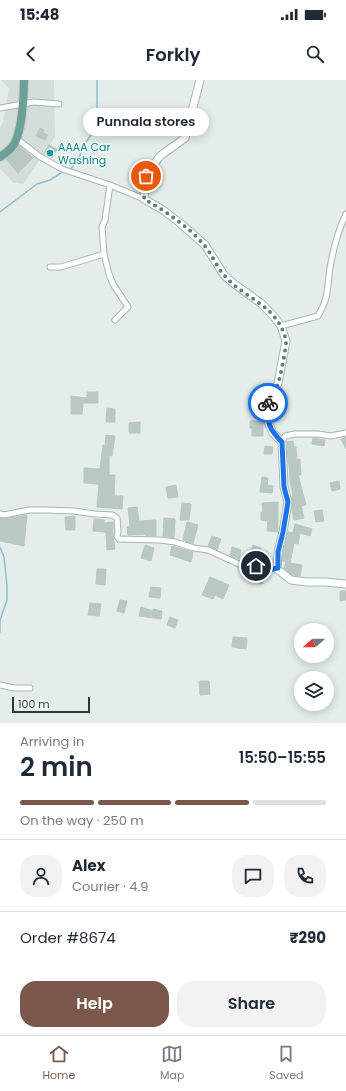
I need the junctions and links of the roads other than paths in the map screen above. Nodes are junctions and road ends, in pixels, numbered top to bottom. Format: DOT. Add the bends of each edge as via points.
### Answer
graph roads {
  1 [pos="24,80"];
  2 [pos="200,80"];
  3 [pos="24,104"];
  4 [pos="59,104"];
  5 [pos="0,108"];
  6 [pos="17,139"];
  7 [pos="0,157"];
  8 [pos="110,185"];
  9 [pos="144,199"];
  10 [pos="346,214"];
  11 [pos="104,254"];
  12 [pos="50,267"];
  13 [pos="115,320"];
  14 [pos="281,326"];
  15 [pos="346,433"];
  16 [pos="282,442"];
  17 [pos="0,514"];
  18 [pos="278,568"];
  19 [pos="346,584"];
  20 [pos="0,685"];
  21 [pos="30,688"];
  1 -- 3 [label="main road"];
  2 -- 9 [label="main road" via="185,138 160,156 146,176"];
  3 -- 4 [label="street"];
  3 -- 5 [label="street"];
  3 -- 6 [label="main road"];
  6 -- 7 [label="main road" via="12,148"];
  6 -- 8 [label="street" via="56,166"];
  8 -- 9 [label="street"];
  8 -- 11 [label="street" via="102,226"];
  9 -- 14 [label="main road" via="164,210 205,245 224,275 262,304"];
  10 -- 14 [label="street" via="335,242 323,308 318,316"];
  11 -- 12 [label="street" via="61,267"];
  11 -- 13 [label="street" via="113,284 128,307"];
  14 -- 16 [label="main road" via="286,341 278,383 268,402 268,422 273,433"];
  15 -- 16 [label="street" via="331,436 295,434 285,436"];
  16 -- 18 [label="main road" via="284,487 288,502 278,552"];
  17 -- 18 [label="street" via="47,510 112,515 117,518 119,539 175,542 208,550 239,564"];
  18 -- 19 [label="main road" via="291,580"];
  20 -- 21 [label="street"];
}
